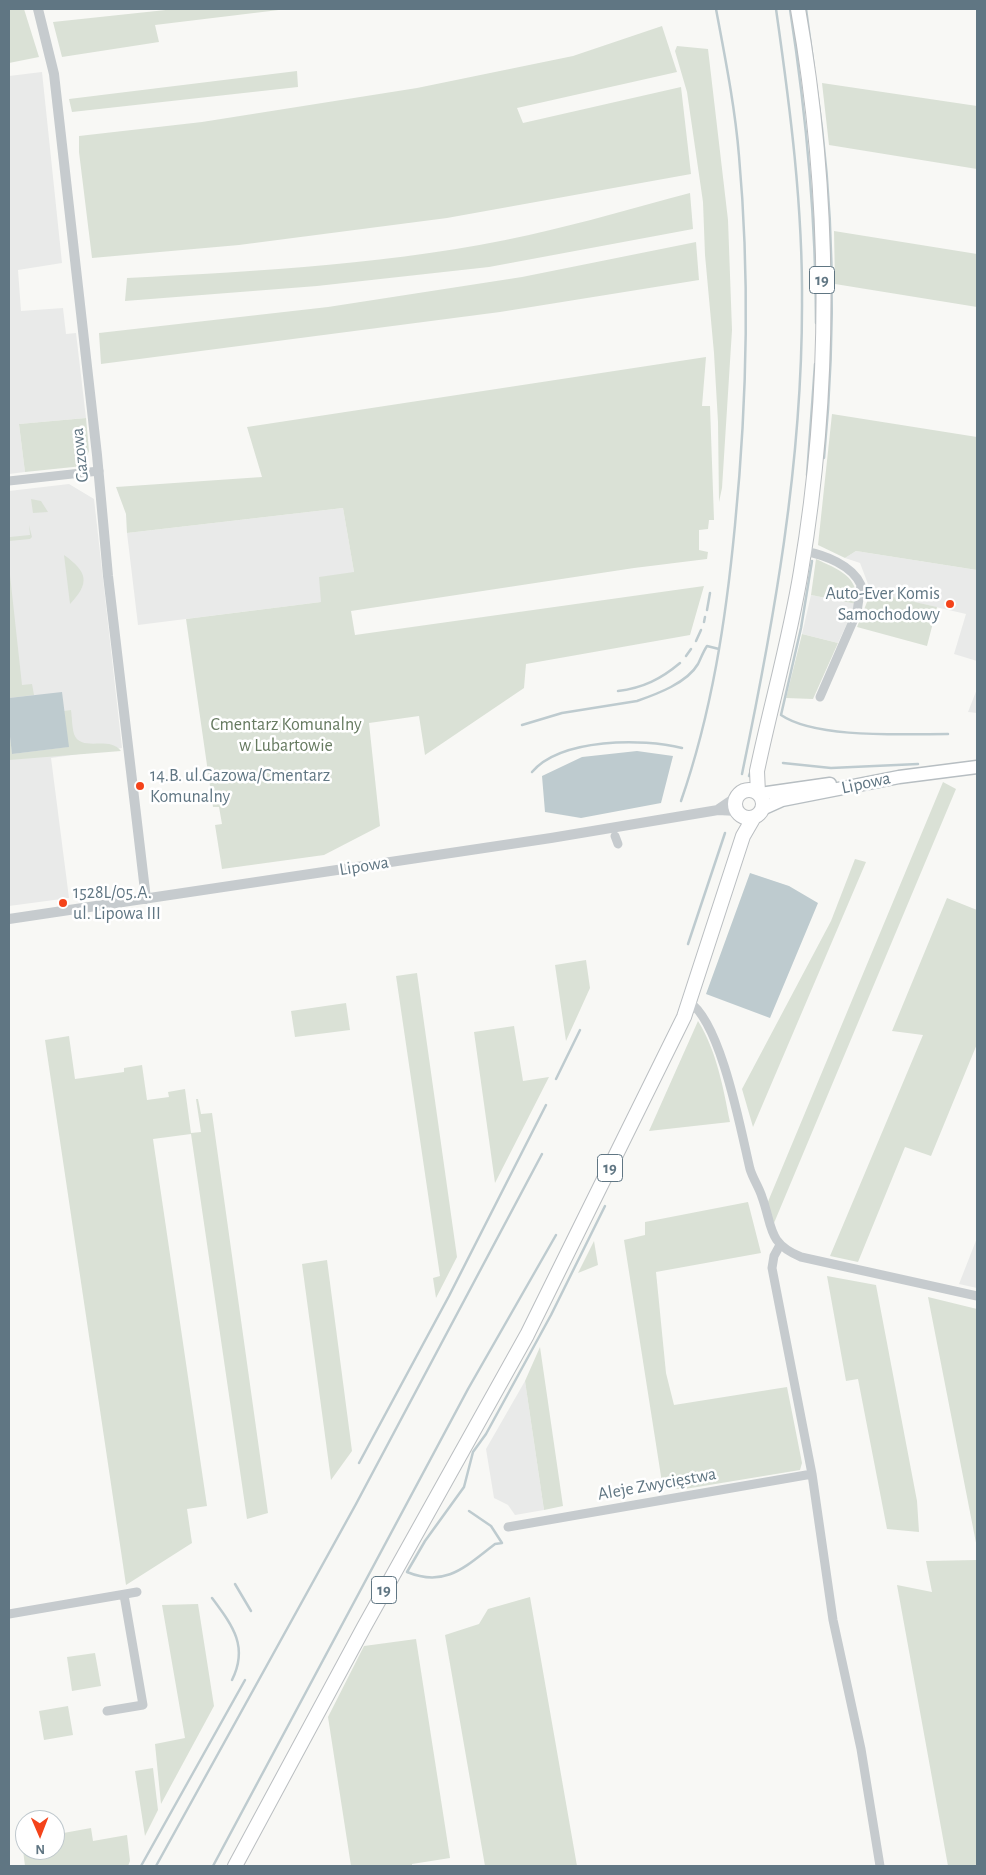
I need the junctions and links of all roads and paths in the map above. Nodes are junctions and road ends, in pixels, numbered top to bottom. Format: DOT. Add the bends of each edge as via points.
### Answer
graph roads {
  1 [pos="38,9"];
  2 [pos="798,9"];
  3 [pos="99,471"];
  4 [pos="9,481"];
  5 [pos="804,551"];
  6 [pos="820,698"];
  7 [pos="977,766"];
  8 [pos="899,777"];
  9 [pos="751,793"];
  10 [pos="718,810"];
  11 [pos="749,813"];
  12 [pos="146,899"];
  13 [pos="9,919"];
  14 [pos="690,1002"];
  15 [pos="780,1245"];
  16 [pos="977,1296"];
  17 [pos="812,1474"];
  18 [pos="508,1526"];
  19 [pos="137,1592"];
  20 [pos="124,1594"];
  21 [pos="9,1614"];
  22 [pos="107,1711"];
  23 [pos="235,1866"];
  24 [pos="880,1866"];
  1 -- 3 [label="street, Gazowa" via="54,74"];
  2 -- 5 [label="highway, 19" via="821,219 822,292 820,394"];
  3 -- 4 [label="street"];
  3 -- 12 [label="street, Gazowa" via="108,576"];
  5 -- 6 [label="street" via="846,566 853,572 862,592 857,612"];
  5 -- 9 [label="highway, 19" via="793,618"];
  7 -- 8 [label="main road"];
  8 -- 9 [label="main road, Lipowa"];
  8 -- 11 [label="main road, Lipowa" via="782,800"];
  9 -- 10 [label="street, Lipowa"];
  9 -- 11 [label="highway" via="763,801"];
  9 -- 11 [label="highway, 19" via="736,805"];
  10 -- 11 [label="street, Lipowa"];
  10 -- 12 [label="street, Lipowa" via="542,840"];
  11 -- 14 [label="highway, 19"];
  12 -- 13 [label="street, Lipowa"];
  14 -- 15 [label="street" via="700,1010 717,1043 751,1171 762,1197 769,1228"];
  14 -- 23 [label="highway, 19" via="527,1335"];
  15 -- 16 [label="street" via="801,1257"];
  15 -- 17 [label="street" via="772,1268"];
  17 -- 18 [label="street, Aleje Zwycięstwa"];
  17 -- 24 [label="street" via="833,1620 861,1749"];
  19 -- 20 [label="street"];
  20 -- 21 [label="street"];
  20 -- 22 [label="street" via="143,1705"];
}
